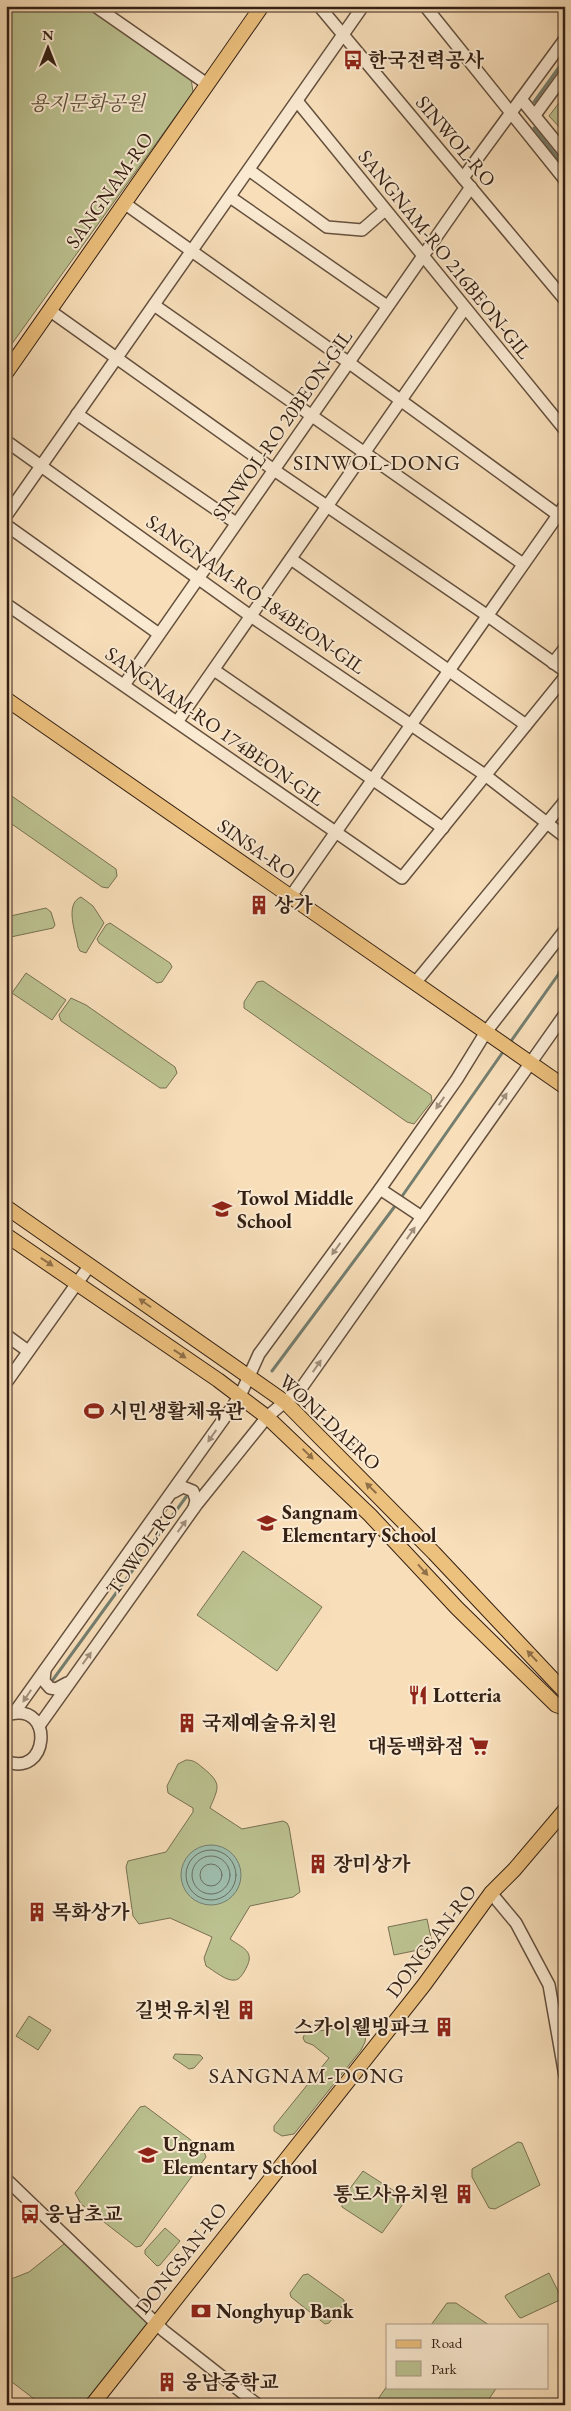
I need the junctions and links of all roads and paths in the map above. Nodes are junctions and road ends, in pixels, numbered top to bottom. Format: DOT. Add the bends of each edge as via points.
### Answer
graph roads {
  1 [pos="95,6"];
  2 [pos="262,6"];
  3 [pos="319,6"];
  4 [pos="363,6"];
  5 [pos="425,6"];
  6 [pos="343,36"];
  7 [pos="565,39"];
  8 [pos="565,74"];
  9 [pos="207,84"];
  10 [pos="521,99"];
  11 [pos="297,101"];
  12 [pos="511,112"];
  13 [pos="535,115"];
  14 [pos="565,153"];
  15 [pos="249,170"];
  16 [pos="565,180"];
  17 [pos="467,182"];
  18 [pos="230,197"];
  19 [pos="124,203"];
  20 [pos="385,210"];
  21 [pos="192,252"];
  22 [pos="423,256"];
  23 [pos="565,300"];
  24 [pos="154,305"];
  25 [pos="387,306"];
  26 [pos="465,308"];
  27 [pos="50,310"];
  28 [pos="117,357"];
  29 [pos="348,362"];
  30 [pos="6,373"];
  31 [pos="400,401"];
  32 [pos="78,414"];
  33 [pos="311,417"];
  34 [pos="565,430"];
  35 [pos="6,441"];
  36 [pos="365,452"];
  37 [pos="41,466"];
  38 [pos="274,470"];
  39 [pos="565,505"];
  40 [pos="328,506"];
  41 [pos="6,516"];
  42 [pos="561,518"];
  43 [pos="236,523"];
  44 [pos="6,525"];
  45 [pos="291,559"];
  46 [pos="523,564"];
  47 [pos="199,578"];
  48 [pos="6,604"];
  49 [pos="488,616"];
  50 [pos="252,617"];
  51 [pos="159,634"];
  52 [pos="565,648"];
  53 [pos="553,663"];
  54 [pos="214,670"];
  55 [pos="565,671"];
  56 [pos="449,672"];
  57 [pos="565,677"];
  58 [pos="124,685"];
  59 [pos="6,699"];
  60 [pos="177,722"];
  61 [pos="411,724"];
  62 [pos="526,725"];
  63 [pos="485,775"];
  64 [pos="372,780"];
  65 [pos="565,801"];
  66 [pos="547,823"];
  67 [pos="443,828"];
  68 [pos="336,832"];
  69 [pos="565,837"];
  70 [pos="291,896"];
  71 [pos="565,930"];
  72 [pos="415,983"];
  73 [pos="565,1014"];
  74 [pos="486,1032"];
  75 [pos="525,1060"];
  76 [pos="565,1087"];
  77 [pos="380,1189"];
  78 [pos="6,1208"];
  79 [pos="422,1217"];
  80 [pos="6,1235"];
  81 [pos="90,1265"];
  82 [pos="77,1282"];
  83 [pos="6,1336"];
  84 [pos="28,1350"];
  85 [pos="248,1375"];
  86 [pos="6,1383"];
  87 [pos="240,1396"];
  88 [pos="285,1402"];
  89 [pos="267,1417"];
  90 [pos="174,1492"];
  91 [pos="193,1510"];
  92 [pos="46,1669"];
  93 [pos="70,1682"];
  94 [pos="565,1692"];
  95 [pos="565,1708"];
  96 [pos="10,1715"];
  97 [pos="38,1726"];
  98 [pos="8,1764"];
  99 [pos="565,1810"];
  100 [pos="491,1893"];
  101 [pos="565,2076"];
  102 [pos="6,2179"];
  103 [pos="156,2323"];
  104 [pos="92,2405"];
  105 [pos="258,2405"];
  1 -- 9 [label="street"];
  2 -- 9 [label="main road, SANGNAM-RO"];
  3 -- 6 [label="street, SINWOL-RO"];
  4 -- 6 [label="street"];
  5 -- 12 [label="street"];
  6 -- 11 [label="street"];
  6 -- 17 [label="street, SINWOL-RO"];
  7 -- 10 [label="street, SINWOL-RO 20BEON-GIL"];
  8 -- 13 [label="street"];
  9 -- 19 [label="main road, SANGNAM-RO"];
  10 -- 12 [label="street, SINWOL-RO 20BEON-GIL"];
  10 -- 13 [label="street"];
  11 -- 15 [label="street"];
  11 -- 20 [label="street, SANGNAM-RO 216BEON-GIL"];
  12 -- 16 [label="street"];
  12 -- 17 [label="street, SINWOL-RO 20BEON-GIL"];
  13 -- 14 [label="street"];
  15 -- 18 [label="street"];
  15 -- 20 [label="street" via="328,228 362,230"];
  17 -- 22 [label="street, SINWOL-RO 20BEON-GIL"];
  17 -- 23 [label="street, SINWOL-RO"];
  18 -- 21 [label="street"];
  18 -- 25 [label="street"];
  19 -- 21 [label="street"];
  19 -- 27 [label="main road, SANGNAM-RO"];
  20 -- 22 [label="street, SANGNAM-RO 216BEON-GIL"];
  21 -- 24 [label="street"];
  21 -- 29 [label="street"];
  22 -- 25 [label="street, SINWOL-RO 20BEON-GIL"];
  22 -- 26 [label="street, SANGNAM-RO 216BEON-GIL"];
  24 -- 28 [label="street"];
  24 -- 33 [label="street"];
  25 -- 29 [label="street, SINWOL-RO 20BEON-GIL"];
  26 -- 31 [label="street"];
  26 -- 34 [label="street, SANGNAM-RO 216BEON-GIL"];
  27 -- 28 [label="street"];
  27 -- 30 [label="main road, SANGNAM-RO"];
  28 -- 32 [label="street"];
  28 -- 38 [label="street"];
  29 -- 31 [label="street"];
  29 -- 33 [label="street, SINWOL-RO 20BEON-GIL"];
  31 -- 36 [label="street"];
  31 -- 42 [label="street"];
  32 -- 37 [label="street"];
  32 -- 43 [label="street"];
  33 -- 36 [label="street"];
  33 -- 38 [label="street, SINWOL-RO 20BEON-GIL"];
  35 -- 37 [label="street, SANGNAM-RO 184BEON-GIL"];
  36 -- 40 [label="street"];
  36 -- 46 [label="street"];
  37 -- 41 [label="street"];
  37 -- 47 [label="street, SANGNAM-RO 184BEON-GIL"];
  38 -- 40 [label="street"];
  38 -- 43 [label="street, SINWOL-RO 20BEON-GIL"];
  39 -- 42 [label="street"];
  40 -- 45 [label="street"];
  40 -- 49 [label="street"];
  42 -- 46 [label="street"];
  43 -- 47 [label="street, SINWOL-RO 20BEON-GIL"];
  44 -- 51 [label="street"];
  45 -- 50 [label="street"];
  45 -- 56 [label="street"];
  46 -- 49 [label="street"];
  47 -- 50 [label="street, SANGNAM-RO 184BEON-GIL"];
  47 -- 51 [label="street, SINWOL-RO 20BEON-GIL"];
  48 -- 58 [label="street, SANGNAM-RO 174BEON-GIL"];
  49 -- 53 [label="street"];
  49 -- 56 [label="street"];
  50 -- 54 [label="street"];
  50 -- 61 [label="street, SANGNAM-RO 184BEON-GIL"];
  51 -- 58 [label="street, SINWOL-RO 20BEON-GIL"];
  52 -- 53 [label="street"];
  53 -- 55 [label="street"];
  54 -- 60 [label="street"];
  54 -- 64 [label="street"];
  56 -- 61 [label="street"];
  56 -- 62 [label="street"];
  57 -- 62 [label="street"];
  58 -- 60 [label="street, SANGNAM-RO 174BEON-GIL"];
  59 -- 70 [label="main road, SINSA-RO"];
  60 -- 68 [label="street, SANGNAM-RO 174BEON-GIL"];
  61 -- 63 [label="street, SANGNAM-RO 184BEON-GIL"];
  61 -- 64 [label="street"];
  62 -- 63 [label="street"];
  63 -- 66 [label="street, SANGNAM-RO 184BEON-GIL"];
  63 -- 67 [label="street"];
  64 -- 67 [label="street"];
  64 -- 68 [label="street"];
  65 -- 66 [label="street"];
  66 -- 69 [label="street, SANGNAM-RO 184BEON-GIL"];
  66 -- 72 [label="street"];
  67 -- 68 [label="street, SANGNAM-RO 174BEON-GIL" via="402,878"];
  68 -- 70 [label="street"];
  70 -- 72 [label="main road, SINSA-RO"];
  71 -- 74 [label="street, TOWOL-RO"];
  72 -- 74 [label="main road, SINSA-RO"];
  73 -- 75 [label="street, TOWOL-RO"];
  74 -- 75 [label="main road, SINSA-RO"];
  74 -- 77 [label="street, TOWOL-RO, one-way"];
  75 -- 76 [label="main road"];
  79 -- 75 [label="street, TOWOL-RO, one-way"];
  77 -- 79 [label="street"];
  77 -- 85 [label="street, TOWOL-RO, one-way" via="259,1354"];
  78 -- 81 [label="main road, WONI-DAERO"];
  88 -- 79 [label="street, TOWOL-RO, one-way" via="302,1386"];
  80 -- 82 [label="main road, WONI-DAERO, one-way"];
  81 -- 82 [label="street"];
  85 -- 81 [label="main road, WONI-DAERO, one-way"];
  82 -- 84 [label="street"];
  82 -- 87 [label="main road, WONI-DAERO, one-way"];
  83 -- 84 [label="street"];
  84 -- 86 [label="street"];
  85 -- 87 [label="street, TOWOL-RO"];
  85 -- 88 [label="main road, WONI-DAERO"];
  87 -- 89 [label="main road, WONI-DAERO"];
  87 -- 90 [label="street, TOWOL-RO, one-way"];
  88 -- 89 [label="street, TOWOL-RO"];
  94 -- 88 [label="main road, WONI-DAERO, one-way" via="428,1546"];
  89 -- 91 [label="street, TOWOL-RO"];
  89 -- 95 [label="main road, WONI-DAERO, one-way" via="370,1515 457,1608 556,1705"];
  90 -- 91 [label="street" via="183,1487 193,1491 196,1500"];
  90 -- 92 [label="street, TOWOL-RO"];
  93 -- 91 [label="street, TOWOL-RO, one-way"];
  92 -- 93 [label="street" via="44,1682 50,1688 56,1689"];
  92 -- 96 [label="street, TOWOL-RO, one-way"];
  93 -- 97 [label="street, TOWOL-RO"];
  96 -- 97 [label="street" via="31,1717"];
  97 -- 98 [label="street" via="42,1738 37,1754 24,1762"];
  99 -- 100 [label="main road, DONGSAN-RO"];
  100 -- 101 [label="street" via="516,1924 549,1985"];
  100 -- 103 [label="main road, DONGSAN-RO" via="424,1985"];
  102 -- 103 [label="street"];
  103 -- 104 [label="main road, DONGSAN-RO"];
  103 -- 105 [label="street"];
}
